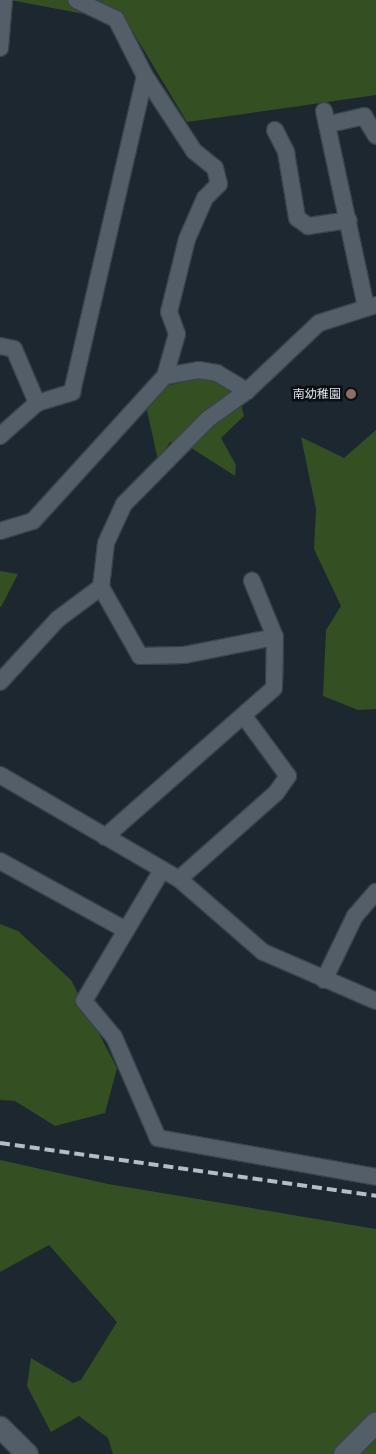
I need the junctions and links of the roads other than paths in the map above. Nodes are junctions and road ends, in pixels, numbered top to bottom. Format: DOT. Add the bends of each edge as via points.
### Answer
graph roads {
  1 [pos="76,0"];
  2 [pos="2,7"];
  3 [pos="0,48"];
  4 [pos="145,76"];
  5 [pos="275,130"];
  6 [pos="376,136"];
  7 [pos="349,220"];
  8 [pos="371,306"];
  9 [pos="0,346"];
  10 [pos="165,376"];
  11 [pos="248,391"];
  12 [pos="37,403"];
  13 [pos="0,436"];
  14 [pos="0,531"];
  15 [pos="252,581"];
  16 [pos="101,587"];
  17 [pos="274,637"];
  18 [pos="0,682"];
  19 [pos="244,716"];
  20 [pos="0,775"];
  21 [pos="106,837"];
  22 [pos="0,861"];
  23 [pos="162,870"];
  24 [pos="179,879"];
  25 [pos="376,892"];
  26 [pos="126,930"];
  27 [pos="324,980"];
  28 [pos="376,1001"];
  29 [pos="376,1177"];
  30 [pos="376,1422"];
  31 [pos="0,1427"];
  32 [pos="28,1454"];
  33 [pos="344,1454"];
  1 -- 4 [label="street" via="116,19"];
  2 -- 3 [label="street"];
  4 -- 10 [label="street" via="194,151 214,168 219,184 205,198 187,239 169,312 177,334"];
  4 -- 12 [label="street" via="72,392"];
  5 -- 7 [label="street" via="286,152 297,218 308,226"];
  6 -- 7 [label="street" via="364,116 327,117"];
  7 -- 8 [label="street"];
  8 -- 11 [label="street" via="319,324"];
  9 -- 12 [label="street" via="14,349"];
  10 -- 11 [label="street" via="198,370 217,373"];
  10 -- 14 [label="street" via="33,521"];
  11 -- 16 [label="street" via="208,419 124,504 106,543"];
  12 -- 13 [label="street"];
  15 -- 17 [label="street"];
  16 -- 17 [label="street" via="134,650 145,658 184,656"];
  16 -- 18 [label="street" via="58,619"];
  17 -- 19 [label="street" via="274,688"];
  19 -- 21 [label="street"];
  19 -- 24 [label="street" via="288,776 276,793"];
  20 -- 21 [label="street"];
  21 -- 23 [label="street"];
  22 -- 26 [label="street"];
  23 -- 24 [label="street"];
  23 -- 26 [label="street"];
  24 -- 27 [label="street" via="263,952"];
  25 -- 27 [label="street" via="355,916"];
  26 -- 29 [label="street" via="84,1001 114,1037 158,1138"];
  27 -- 28 [label="street"];
  30 -- 33 [label="street"];
  31 -- 32 [label="street"];
}
